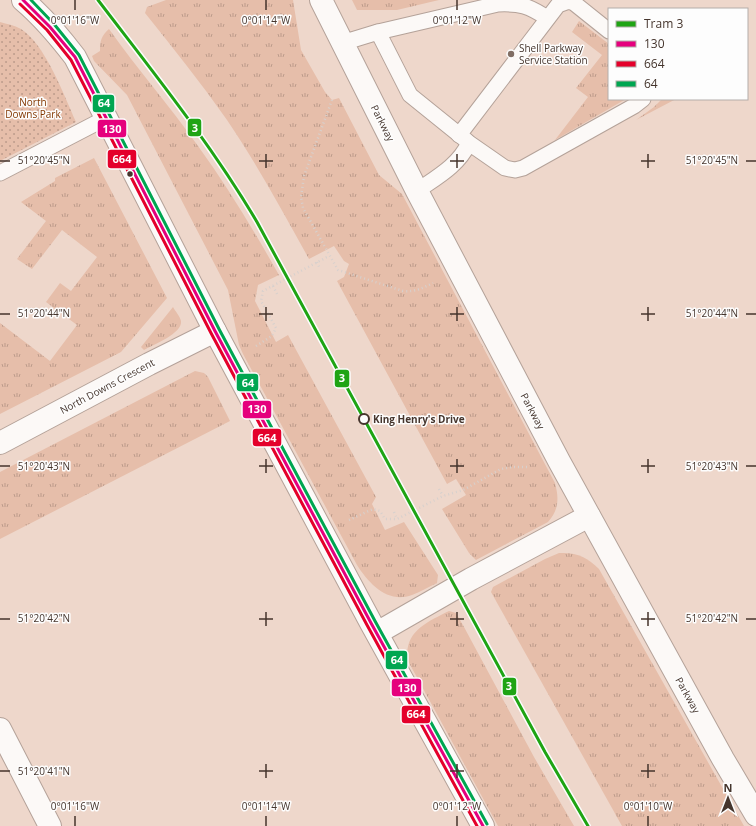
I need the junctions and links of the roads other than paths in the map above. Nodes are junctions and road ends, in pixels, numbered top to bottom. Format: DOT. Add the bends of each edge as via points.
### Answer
graph roads {
  1 [pos="23,0"];
  2 [pos="321,0"];
  3 [pos="547,18"];
  4 [pos="608,30"];
  5 [pos="378,32"];
  6 [pos="342,42"];
  7 [pos="642,100"];
  8 [pos="106,118"];
  9 [pos="464,139"];
  10 [pos="0,173"];
  11 [pos="417,191"];
  12 [pos="215,332"];
  13 [pos="0,443"];
  14 [pos="589,516"];
  15 [pos="377,632"];
  16 [pos="0,730"];
  17 [pos="756,815"];
  18 [pos="50,826"];
  19 [pos="483,826"];
  1 -- 8 [label="street" via="41,16 75,57"];
  2 -- 6 [label="street, Parkway"];
  3 -- 4 [label="lane" via="558,5 569,1"];
  3 -- 5 [label="lane" via="535,10 514,4 498,4"];
  3 -- 9 [label="lane"];
  5 -- 6 [label="lane"];
  5 -- 9 [label="lane" via="410,95"];
  6 -- 11 [label="street, Parkway"];
  7 -- 9 [label="lane" via="523,168 515,170 505,168"];
  8 -- 10 [label="lane"];
  8 -- 12 [label="street"];
  9 -- 11 [label="lane" via="465,152 459,161"];
  11 -- 14 [label="street, Parkway"];
  12 -- 13 [label="street, North Downs Crescent"];
  12 -- 15 [label="street"];
  14 -- 15 [label="street"];
  14 -- 17 [label="street, Parkway"];
  15 -- 19 [label="street"];
  16 -- 18 [label="street"];
}
